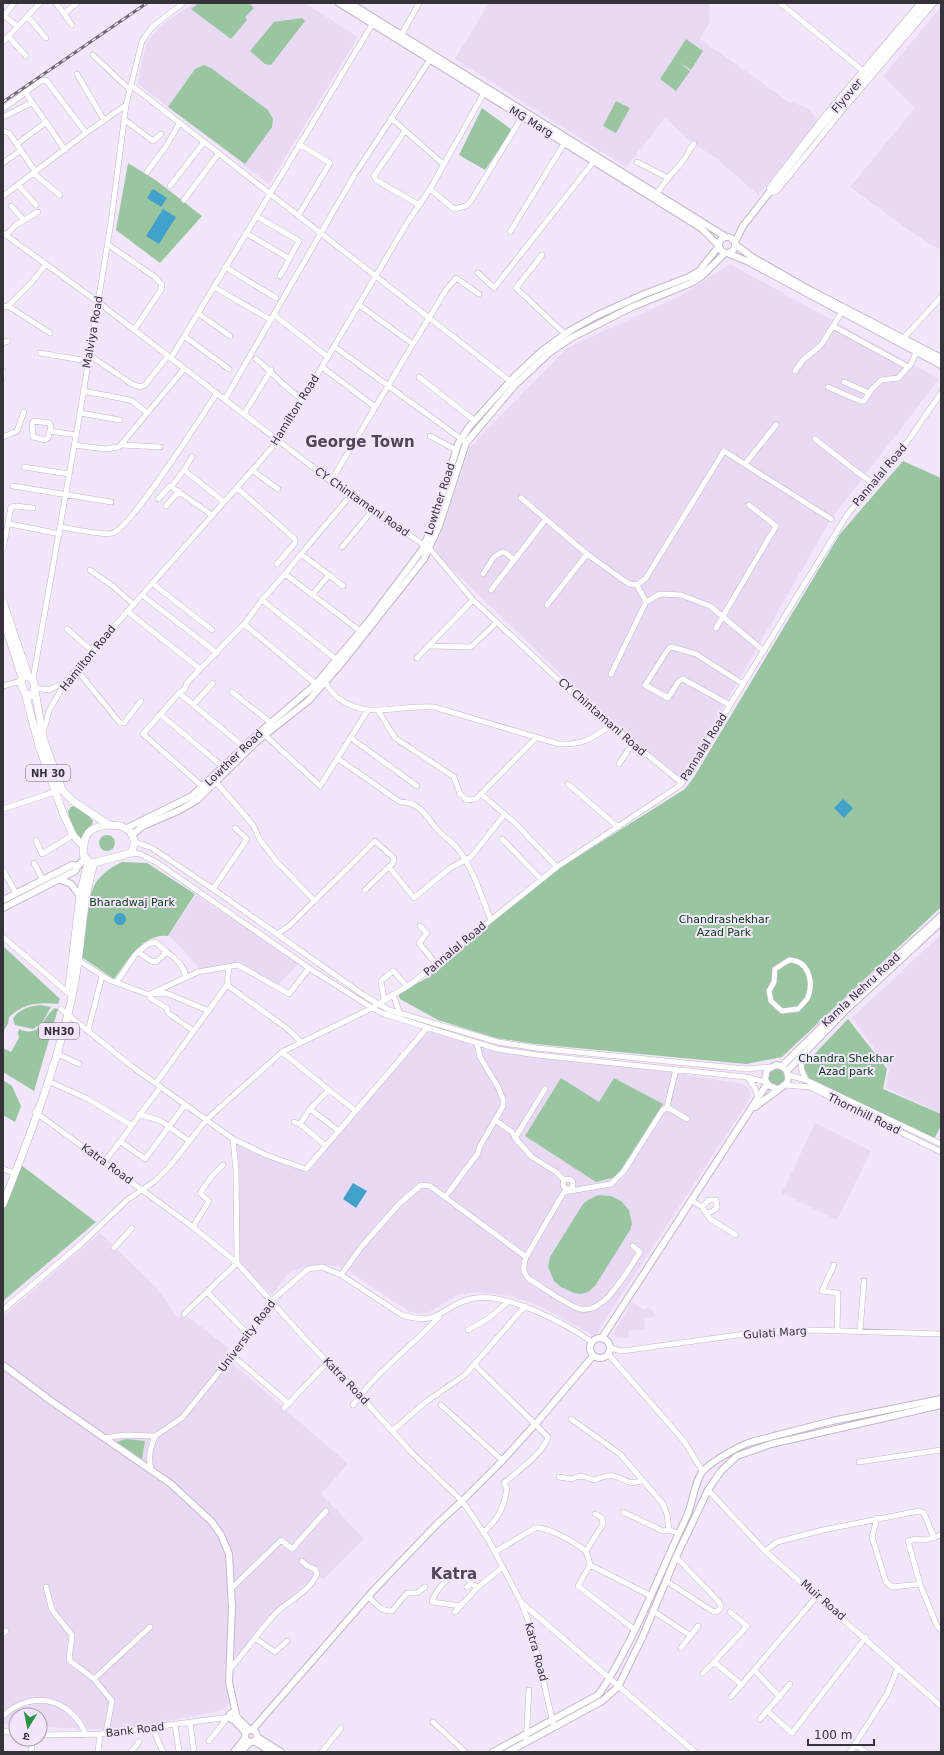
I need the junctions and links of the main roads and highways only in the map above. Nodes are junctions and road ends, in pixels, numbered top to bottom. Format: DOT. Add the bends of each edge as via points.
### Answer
graph roads {
  1 [pos="339,3"];
  2 [pos="350,3"];
  3 [pos="927,3"];
  4 [pos="732,240"];
  5 [pos="719,246"];
  6 [pos="726,253"];
  7 [pos="902,340"];
  8 [pos="941,358"];
  9 [pos="941,365"];
  10 [pos="464,441"];
  11 [pos="427,547"];
  12 [pos="3,602"];
  13 [pos="3,618"];
  14 [pos="363,633"];
  15 [pos="26,678"];
  16 [pos="35,689"];
  17 [pos="25,693"];
  18 [pos="108,825"];
  19 [pos="127,828"];
  20 [pos="132,835"];
  21 [pos="83,846"];
  22 [pos="89,861"];
  23 [pos="78,866"];
  24 [pos="59,879"];
  25 [pos="80,896"];
  26 [pos="3,900"];
  27 [pos="3,908"];
  28 [pos="941,916"];
  29 [pos="941,922"];
  30 [pos="70,995"];
  31 [pos="64,1011"];
  32 [pos="786,1071"];
  33 [pos="766,1083"];
  34 [pos="777,1089"];
  35 [pos="749,1112"];
  36 [pos="36,1113"];
  37 [pos="3,1193"];
  38 [pos="3,1204"];
  39 [pos="602,1338"];
  40 [pos="593,1356"];
  41 [pos="3,1365"];
  42 [pos="941,1400"];
  43 [pos="941,1405"];
  44 [pos="705,1470"];
  45 [pos="718,1476"];
  46 [pos="696,1487"];
  47 [pos="706,1493"];
  48 [pos="251,1736"];
  49 [pos="234,1752"];
  50 [pos="241,1752"];
  51 [pos="271,1752"];
  52 [pos="281,1752"];
  53 [pos="493,1752"];
  54 [pos="508,1752"];
  1 -- 5 [label="main road, MG Marg" via="701,228"];
  2 -- 4 [label="main road"];
  3 -- 4 [label="main road, Flyover" via="821,127"];
  4 -- 5 [label="main road, Lowther Road" via="720,242"];
  4 -- 6 [label="main road, Lowther Road" via="733,251"];
  4 -- 7 [label="main road" via="774,271"];
  5 -- 6 [label="main road, MG Marg"];
  5 -- 10 [label="main road, Lowther Road" via="699,271 689,277 609,310 565,334 543,350 510,381 475,421"];
  6 -- 7 [label="main road" via="747,261 842,312"];
  6 -- 10 [label="main road, Lowther Road" via="691,283 588,328 549,353 515,384"];
  7 -- 8 [label="main road"];
  7 -- 9 [label="main road" via="917,352"];
  10 -- 11 [label="main road, Lowther Road" via="439,526"];
  10 -- 11 [label="main road, Lowther Road" via="456,450"];
  11 -- 14 [label="main road, Lowther Road" via="417,568"];
  12 -- 15 [label="highway"];
  13 -- 15 [label="highway"];
  14 -- 19 [label="main road, Lowther Road" via="316,684 244,746 203,787 185,801"];
  14 -- 20 [label="main road, Lowther Road" via="308,701 265,735 216,782 189,805 143,826"];
  15 -- 16 [label="highway, NH 30"];
  15 -- 17 [label="highway, NH 30"];
  16 -- 17 [label="highway" via="31,696"];
  16 -- 18 [label="highway, NH 30" via="44,738 62,790 73,801"];
  17 -- 21 [label="highway, NH 30" via="54,792 73,835"];
  18 -- 19 [label="highway"];
  18 -- 21 [label="highway" via="98,826 89,831"];
  19 -- 20 [label="highway"];
  20 -- 22 [label="highway" via="135,842 131,853"];
  21 -- 22 [label="highway" via="83,855"];
  22 -- 23 [label="main road"];
  22 -- 25 [label="highway"];
  22 -- 30 [label="highway" via="78,960"];
  23 -- 24 [label="main road" via="75,872"];
  23 -- 26 [label="main road" via="72,865"];
  24 -- 25 [label="main road" via="71,884"];
  24 -- 27 [label="main road"];
  25 -- 30 [label="highway"];
  28 -- 32 [label="main road, Kamla Nehru Road" via="851,998"];
  29 -- 32 [label="main road, Kamla Nehru Road" via="846,1010"];
  30 -- 31 [label="highway"];
  31 -- 36 [label="highway, NH30"];
  31 -- 36 [label="highway" via="56,1053"];
  32 -- 33 [label="main road" via="776,1065 770,1067 765,1074"];
  32 -- 34 [label="main road" via="785,1085"];
  33 -- 34 [label="main road"];
  33 -- 35 [label="main road"];
  34 -- 35 [label="main road"];
  35 -- 39 [label="main road"];
  36 -- 37 [label="highway, NH30"];
  36 -- 38 [label="highway"];
  39 -- 40 [label="main road" via="592,1342 590,1349"];
  39 -- 40 [label="main road" via="608,1342 609,1351 601,1358"];
  40 -- 48 [label="main road" via="536,1424 368,1596"];
  41 -- 48 [label="main road" via="171,1484 217,1529 229,1554 232,1642 229,1682 234,1704 232,1716"];
  42 -- 44 [label="main road" via="832,1421 751,1442 738,1446"];
  43 -- 45 [label="main road" via="771,1444 737,1456"];
  44 -- 45 [label="main road" via="717,1471"];
  44 -- 46 [label="main road"];
  45 -- 47 [label="main road"];
  46 -- 47 [label="main road" via="696,1492"];
  46 -- 53 [label="main road" via="687,1517 610,1680 598,1695"];
  47 -- 54 [label="main road" via="618,1687 602,1701"];
  48 -- 49 [label="main road"];
  48 -- 50 [label="main road"];
  48 -- 51 [label="main road"];
  48 -- 52 [label="main road"];
}
